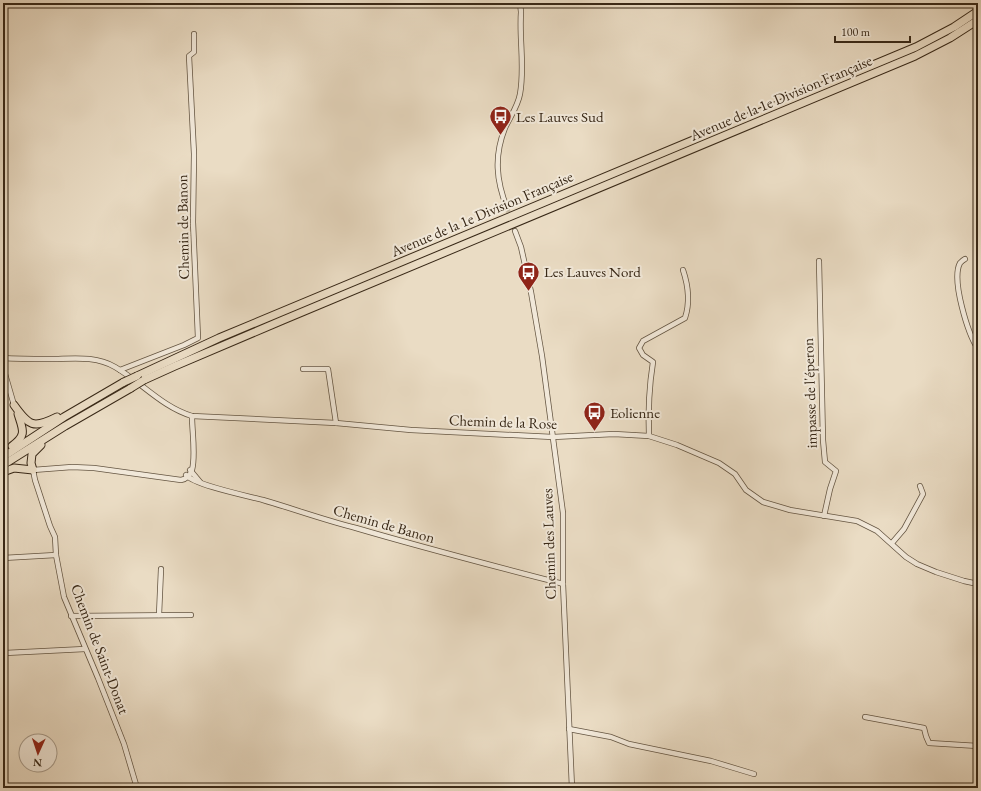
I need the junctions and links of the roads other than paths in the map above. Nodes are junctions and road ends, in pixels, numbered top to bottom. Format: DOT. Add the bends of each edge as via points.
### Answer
graph roads {
  1 [pos="520,3"];
  2 [pos="978,11"];
  3 [pos="978,20"];
  4 [pos="194,34"];
  5 [pos="507,208"];
  6 [pos="515,231"];
  7 [pos="965,259"];
  8 [pos="819,261"];
  9 [pos="683,270"];
  10 [pos="978,349"];
  11 [pos="3,358"];
  12 [pos="3,367"];
  13 [pos="303,369"];
  14 [pos="120,370"];
  15 [pos="132,388"];
  16 [pos="105,392"];
  17 [pos="14,405"];
  18 [pos="192,416"];
  19 [pos="336,423"];
  20 [pos="649,436"];
  21 [pos="553,437"];
  22 [pos="3,452"];
  23 [pos="3,457"];
  24 [pos="3,465"];
  25 [pos="33,470"];
  26 [pos="191,471"];
  27 [pos="3,472"];
  28 [pos="187,476"];
  29 [pos="200,482"];
  30 [pos="920,486"];
  31 [pos="824,516"];
  32 [pos="892,543"];
  33 [pos="56,555"];
  34 [pos="3,558"];
  35 [pos="161,568"];
  36 [pos="563,584"];
  37 [pos="978,584"];
  38 [pos="159,615"];
  39 [pos="191,615"];
  40 [pos="71,616"];
  41 [pos="3,626"];
  42 [pos="85,649"];
  43 [pos="865,717"];
  44 [pos="569,729"];
  45 [pos="978,746"];
  46 [pos="754,774"];
  47 [pos="137,788"];
  48 [pos="572,788"];
  1 -- 5 [label="street" via="520,95 505,128 497,162 498,177"];
  2 -- 16 [label="highway, Avenue de la 1e Division Française, bridge" via="916,47 200,346"];
  3 -- 15 [label="highway, Avenue de la 1e Division Française, bridge" via="915,56 283,320 159,373"];
  4 -- 14 [label="street, Chemin de Banon" via="194,52 189,56 189,74 194,154 193,222 198,338"];
  6 -- 21 [label="street, Chemin des Lauves" via="531,292"];
  7 -- 10 [label="street" via="960,264 958,292"];
  8 -- 31 [label="street, impasse de l'éperon" via="823,440 825,462 836,471"];
  9 -- 20 [label="street" via="688,299 685,318 643,342 639,348 643,355 653,362"];
  11 -- 14 [label="street, Chemin de la Rose" via="99,360"];
  12 -- 17 [label="street"];
  13 -- 19 [label="street" via="328,369"];
  14 -- 18 [label="street, Chemin de la Rose" via="168,406"];
  15 -- 24 [label="highway, Avenue de la 1e Division Française"];
  15 -- 25 [label="highway" via="35,450 31,458"];
  16 -- 17 [label="highway" via="40,424 32,424 24,419"];
  16 -- 23 [label="highway, Avenue de la 1e Division Française"];
  17 -- 22 [label="highway" via="23,435 18,442"];
  18 -- 19 [label="street, Chemin de la Rose"];
  18 -- 26 [label="street"];
  19 -- 21 [label="street, Chemin de la Rose" via="411,430"];
  20 -- 21 [label="street, Chemin de la Rose" via="614,434"];
  20 -- 31 [label="street, Chemin de la Rose" via="719,463 735,474 746,490 763,502"];
  21 -- 36 [label="street, Chemin des Lauves" via="563,513"];
  25 -- 27 [label="highway" via="14,468"];
  25 -- 28 [label="street" via="72,467 180,480"];
  25 -- 33 [label="street, Chemin de Saint-Donat" via="55,537"];
  26 -- 28 [label="street"];
  26 -- 29 [label="street"];
  28 -- 29 [label="street, Chemin de Banon"];
  29 -- 36 [label="street, Chemin de Banon" via="358,529"];
  30 -- 32 [label="street" via="923,494 904,529"];
  31 -- 32 [label="street, Chemin de la Rose" via="857,521 877,531"];
  32 -- 37 [label="street, Chemin de la Rose" via="917,564"];
  33 -- 34 [label="street"];
  33 -- 40 [label="street, Chemin de Saint-Donat" via="64,597"];
  35 -- 38 [label="street"];
  36 -- 44 [label="street, Chemin des Lauves"];
  38 -- 39 [label="street"];
  38 -- 40 [label="street"];
  40 -- 42 [label="street, Chemin de Saint-Donat"];
  41 -- 42 [label="street" via="4,653"];
  42 -- 47 [label="street, Chemin de Saint-Donat" via="124,744"];
  43 -- 45 [label="street" via="924,728 929,743"];
  44 -- 46 [label="street" via="711,761"];
  44 -- 48 [label="street, Chemin des Lauves"];
}
